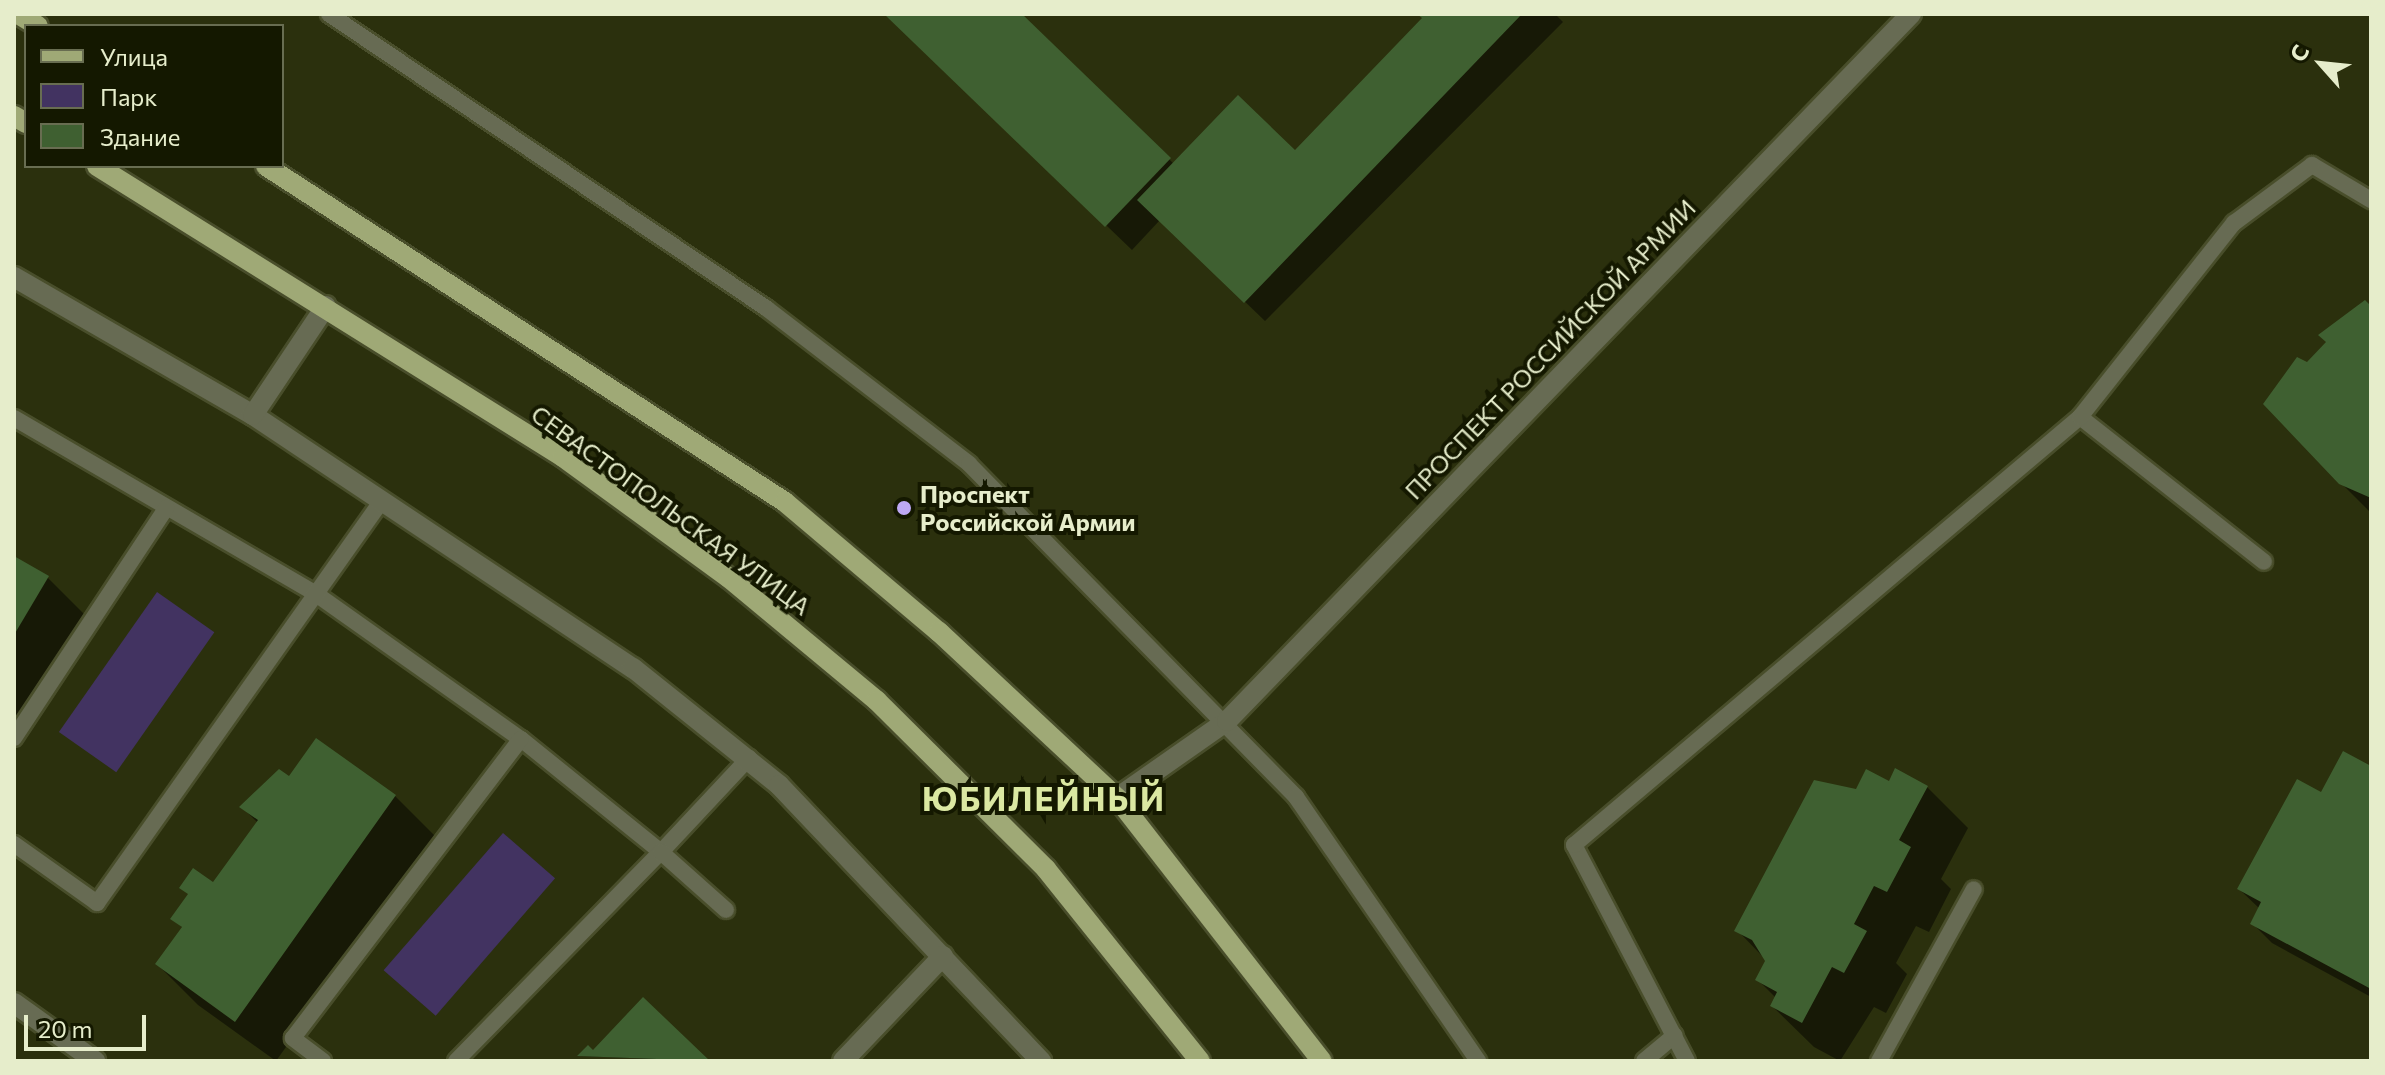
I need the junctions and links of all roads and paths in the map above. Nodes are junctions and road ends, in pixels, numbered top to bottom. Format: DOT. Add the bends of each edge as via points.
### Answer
graph roads {
  1 [pos="329,14"];
  2 [pos="1911,14"];
  3 [pos="100,168"];
  4 [pos="269,168"];
  5 [pos="2371,200"];
  6 [pos="14,277"];
  7 [pos="326,306"];
  8 [pos="253,415"];
  9 [pos="2080,417"];
  10 [pos="14,418"];
  11 [pos="381,502"];
  12 [pos="166,508"];
  13 [pos="2264,562"];
  14 [pos="316,594"];
  15 [pos="1227,721"];
  16 [pos="14,738"];
  17 [pos="521,739"];
  18 [pos="749,758"];
  19 [pos="1117,798"];
  20 [pos="14,844"];
  21 [pos="661,852"];
  22 [pos="1974,889"];
  23 [pos="726,910"];
  24 [pos="943,956"];
  25 [pos="14,1003"];
  26 [pos="1675,1035"];
  27 [pos="95,1061"];
  28 [pos="323,1061"];
  29 [pos="456,1061"];
  30 [pos="843,1061"];
  31 [pos="1041,1061"];
  32 [pos="1200,1061"];
  33 [pos="1322,1061"];
  34 [pos="1478,1061"];
  35 [pos="1644,1061"];
  36 [pos="1687,1061"];
  37 [pos="1879,1061"];
  1 -- 15 [label="lane" via="766,308 969,464"];
  2 -- 15 [label="street, ПРОСПЕКТ РОССИЙСКОЙ АРМИИ"];
  3 -- 7 [label="main road, СЕВАСТОПОЛЬСКАЯ УЛИЦА"];
  4 -- 19 [label="main road" via="785,502 939,632"];
  5 -- 9 [label="lane" via="2312,165 2290,181 2234,223"];
  6 -- 8 [label="street"];
  7 -- 8 [label="street"];
  7 -- 32 [label="main road, СЕВАСТОПОЛЬСКАЯ УЛИЦА" via="563,457 729,578 877,701 1046,869"];
  8 -- 11 [label="street"];
  9 -- 13 [label="lane"];
  9 -- 26 [label="lane" via="1574,845"];
  10 -- 12 [label="lane"];
  11 -- 14 [label="lane"];
  11 -- 18 [label="street" via="633,668"];
  12 -- 14 [label="lane"];
  12 -- 16 [label="lane"];
  14 -- 17 [label="lane"];
  14 -- 20 [label="lane" via="97,903"];
  15 -- 19 [label="street, ПРОСПЕКТ РОССИЙСКОЙ АРМИИ"];
  15 -- 34 [label="lane" via="1296,797"];
  17 -- 21 [label="lane"];
  17 -- 28 [label="lane" via="293,1038"];
  18 -- 21 [label="lane"];
  18 -- 24 [label="street"];
  19 -- 33 [label="main road"];
  21 -- 23 [label="lane"];
  21 -- 29 [label="lane"];
  22 -- 37 [label="lane"];
  24 -- 30 [label="street"];
  24 -- 31 [label="street"];
  25 -- 27 [label="street"];
  26 -- 35 [label="lane"];
  26 -- 36 [label="lane"];
}
